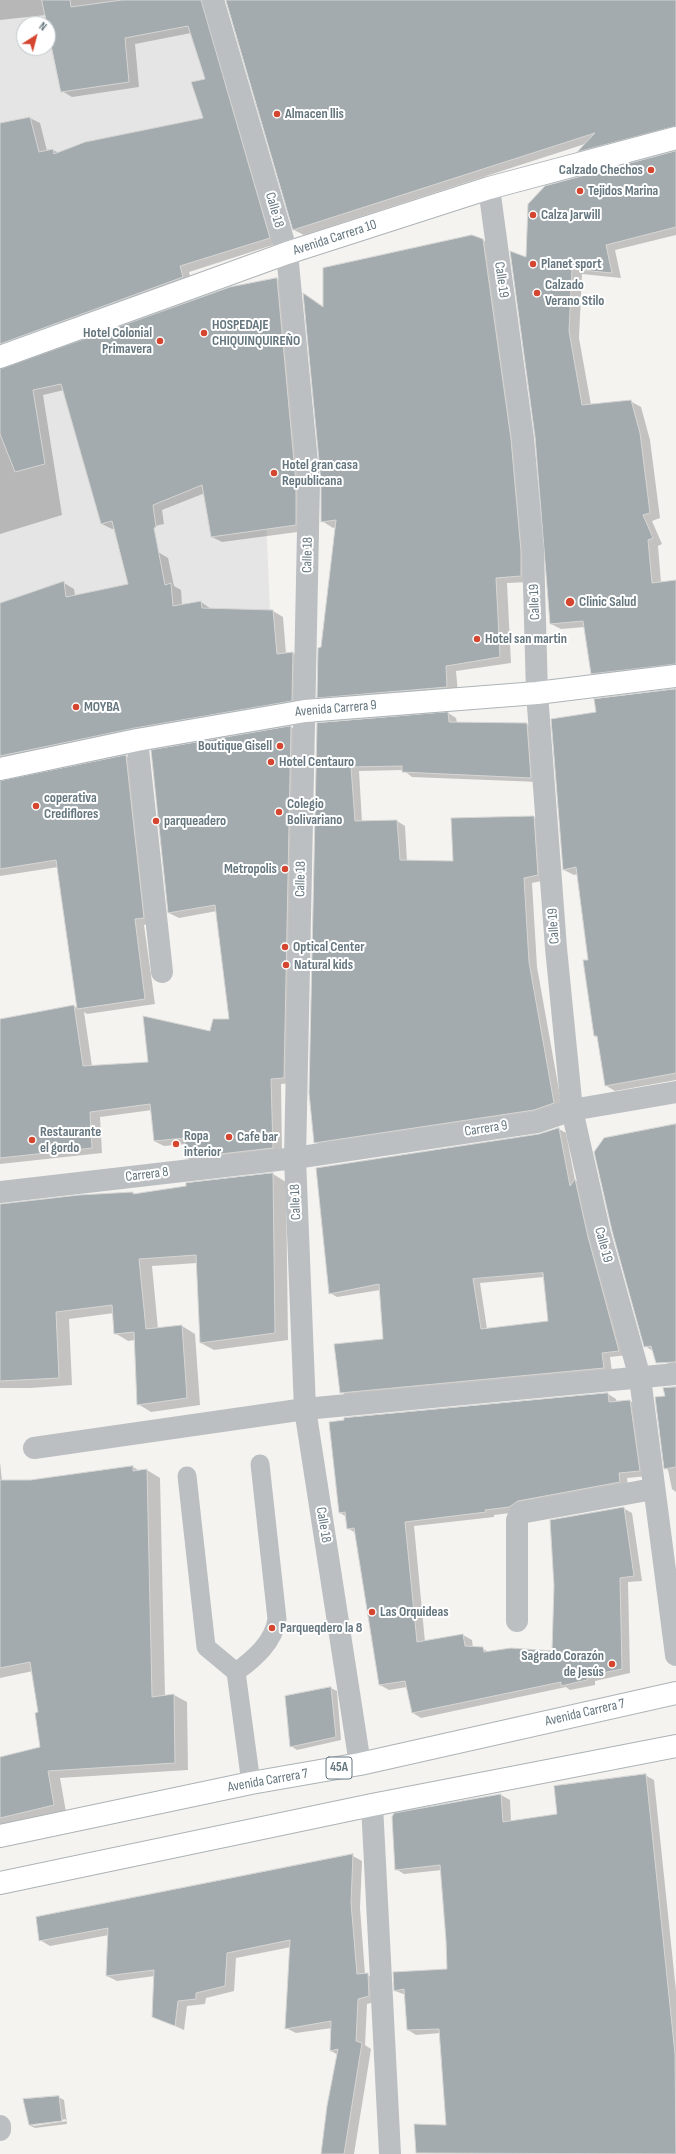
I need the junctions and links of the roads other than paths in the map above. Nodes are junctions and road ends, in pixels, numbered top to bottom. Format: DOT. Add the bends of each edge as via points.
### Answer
graph roads {
  1 [pos="213,0"];
  2 [pos="676,138"];
  3 [pos="489,188"];
  4 [pos="287,253"];
  5 [pos="0,357"];
  6 [pos="676,676"];
  7 [pos="537,693"];
  8 [pos="305,711"];
  9 [pos="137,740"];
  10 [pos="0,769"];
  11 [pos="162,972"];
  12 [pos="676,1092"];
  13 [pos="572,1110"];
  14 [pos="295,1158"];
  15 [pos="0,1192"];
  16 [pos="676,1374"];
  17 [pos="640,1378"];
  18 [pos="304,1409"];
  19 [pos="34,1448"];
  20 [pos="260,1464"];
  21 [pos="187,1476"];
  22 [pos="653,1489"];
  23 [pos="517,1621"];
  24 [pos="676,1655"];
  25 [pos="236,1672"];
  26 [pos="676,1693"];
  27 [pos="676,1746"];
  28 [pos="360,1764"];
  29 [pos="252,1783"];
  30 [pos="372,1805"];
  31 [pos="0,1836"];
  32 [pos="0,1884"];
  33 [pos="0,2126"];
  34 [pos="0,2130"];
  35 [pos="390,2154"];
  1 -- 4 [label="street, Calle 18"];
  2 -- 3 [label="main road, Avenida Carrera 10"];
  3 -- 4 [label="main road, Avenida Carrera 10"];
  3 -- 7 [label="street, Calle 19" via="523,438 533,550"];
  4 -- 5 [label="main road, Avenida Carrera 10"];
  4 -- 8 [label="street, Calle 18" via="309,483"];
  6 -- 7 [label="main road, Avenida Carrera 9"];
  7 -- 8 [label="main road, Avenida Carrera 9"];
  7 -- 13 [label="street, Calle 19" via="556,948"];
  8 -- 9 [label="main road, Avenida Carrera 9"];
  8 -- 14 [label="street, Calle 18"];
  9 -- 10 [label="main road, Avenida Carrera 9"];
  9 -- 11 [label="street"];
  12 -- 13 [label="street, Carrera 9"];
  13 -- 14 [label="street, Carrera 9" via="537,1122"];
  13 -- 17 [label="street, Calle 19" via="600,1234"];
  14 -- 15 [label="street, Carrera 8"];
  14 -- 18 [label="street, Calle 18"];
  16 -- 17 [label="street"];
  17 -- 18 [label="street"];
  17 -- 22 [label="street, Calle 19"];
  18 -- 19 [label="street"];
  18 -- 28 [label="street, Calle 18"];
  20 -- 25 [label="lane" via="276,1629 253,1660"];
  21 -- 25 [label="lane" via="206,1646"];
  22 -- 23 [label="street" via="520,1513 517,1520"];
  22 -- 24 [label="street, Calle 19"];
  25 -- 29 [label="lane"];
  26 -- 28 [label="main road, Avenida Carrera 7 / 45A"];
  27 -- 30 [label="main road"];
  28 -- 29 [label="main road, Avenida Carrera 7 / 45A"];
  29 -- 31 [label="main road, Avenida Carrera 7 / 45A"];
  30 -- 32 [label="main road"];
  30 -- 35 [label="street"];
  33 -- 34 [label="street"];
}
